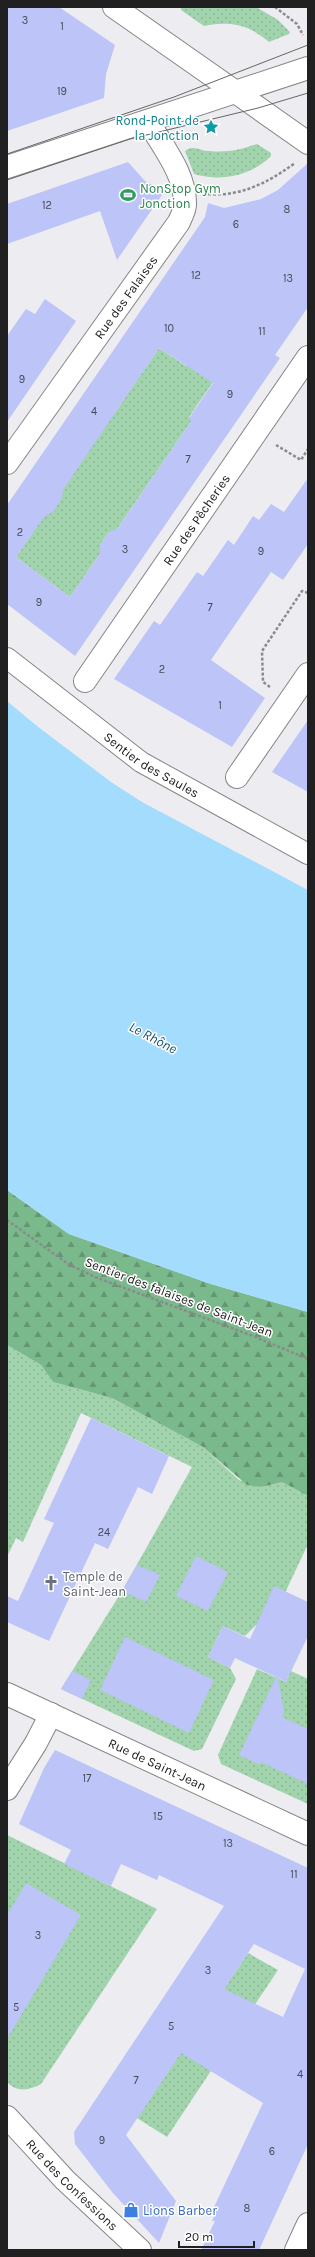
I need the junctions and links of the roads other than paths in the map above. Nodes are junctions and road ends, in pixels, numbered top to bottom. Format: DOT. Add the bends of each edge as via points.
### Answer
graph roads {
  1 [pos="114,7"];
  2 [pos="308,68"];
  3 [pos="237,93"];
  4 [pos="148,121"];
  5 [pos="308,143"];
  6 [pos="7,167"];
  7 [pos="308,357"];
  8 [pos="7,463"];
  9 [pos="7,658"];
  10 [pos="308,674"];
  11 [pos="85,681"];
  12 [pos="237,777"];
  13 [pos="308,854"];
  14 [pos="7,1694"];
  15 [pos="50,1714"];
  16 [pos="7,1790"];
  17 [pos="308,1834"];
  18 [pos="7,2117"];
  19 [pos="308,2224"];
  20 [pos="140,2250"];
  21 [pos="296,2250"];
  1 -- 3 [label="street"];
  2 -- 3 [label="street"];
  3 -- 4 [label="street"];
  3 -- 5 [label="street"];
  4 -- 6 [label="street"];
  4 -- 8 [label="street, Rue des Falaises" via="166,150 184,190 185,206 179,222"];
  7 -- 11 [label="street, Rue des Pêcheries"];
  9 -- 13 [label="street, Sentier des Saules" via="141,762"];
  10 -- 12 [label="street"];
  14 -- 15 [label="street, Rue de Saint-Jean"];
  15 -- 16 [label="street" via="36,1743"];
  15 -- 17 [label="street, Rue de Saint-Jean"];
  18 -- 20 [label="street, Rue des Confessions" via="65,2180"];
  19 -- 21 [label="street"];
}
